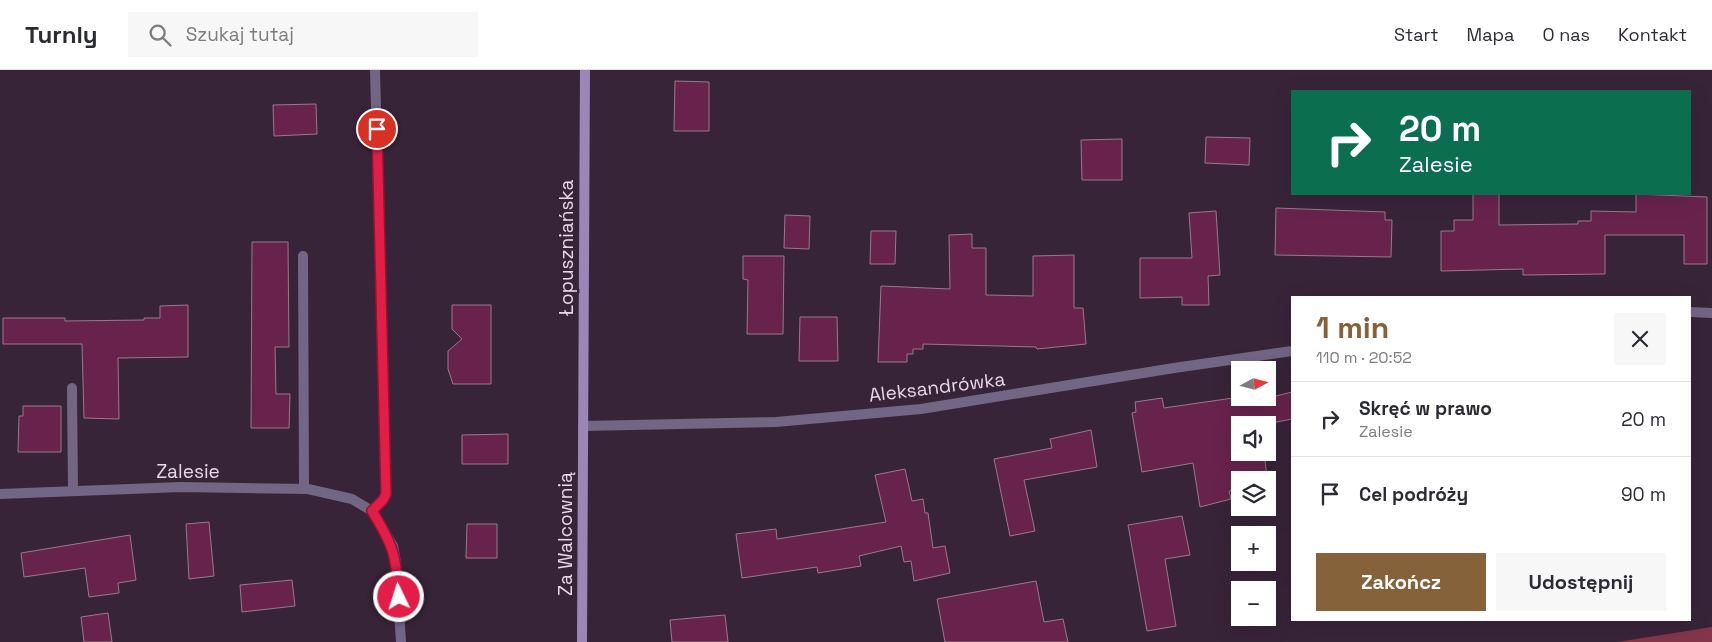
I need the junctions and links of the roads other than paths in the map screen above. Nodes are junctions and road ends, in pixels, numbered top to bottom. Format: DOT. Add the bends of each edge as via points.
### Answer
graph roads {
  1 [pos="376,70"];
  2 [pos="585,70"];
  3 [pos="303,256"];
  4 [pos="1691,312"];
  5 [pos="1712,313"];
  6 [pos="1291,351"];
  7 [pos="72,388"];
  8 [pos="583,426"];
  9 [pos="304,489"];
  10 [pos="73,491"];
  11 [pos="0,494"];
  12 [pos="372,511"];
  13 [pos="401,642"];
  14 [pos="582,642"];
  1 -- 12 [label="street" via="386,494"];
  2 -- 8 [label="main road, Łopuszniańska"];
  3 -- 9 [label="street"];
  4 -- 5 [label="street"];
  6 -- 8 [label="street, Aleksandrówka" via="921,409 776,422"];
  7 -- 10 [label="street"];
  8 -- 14 [label="main road, Za Walcownią"];
  9 -- 10 [label="street, Zalesie" via="181,487"];
  9 -- 12 [label="street, Zalesie" via="352,499"];
  10 -- 11 [label="street, Zalesie"];
  12 -- 13 [label="street, Zalesie" via="393,546"];
}
